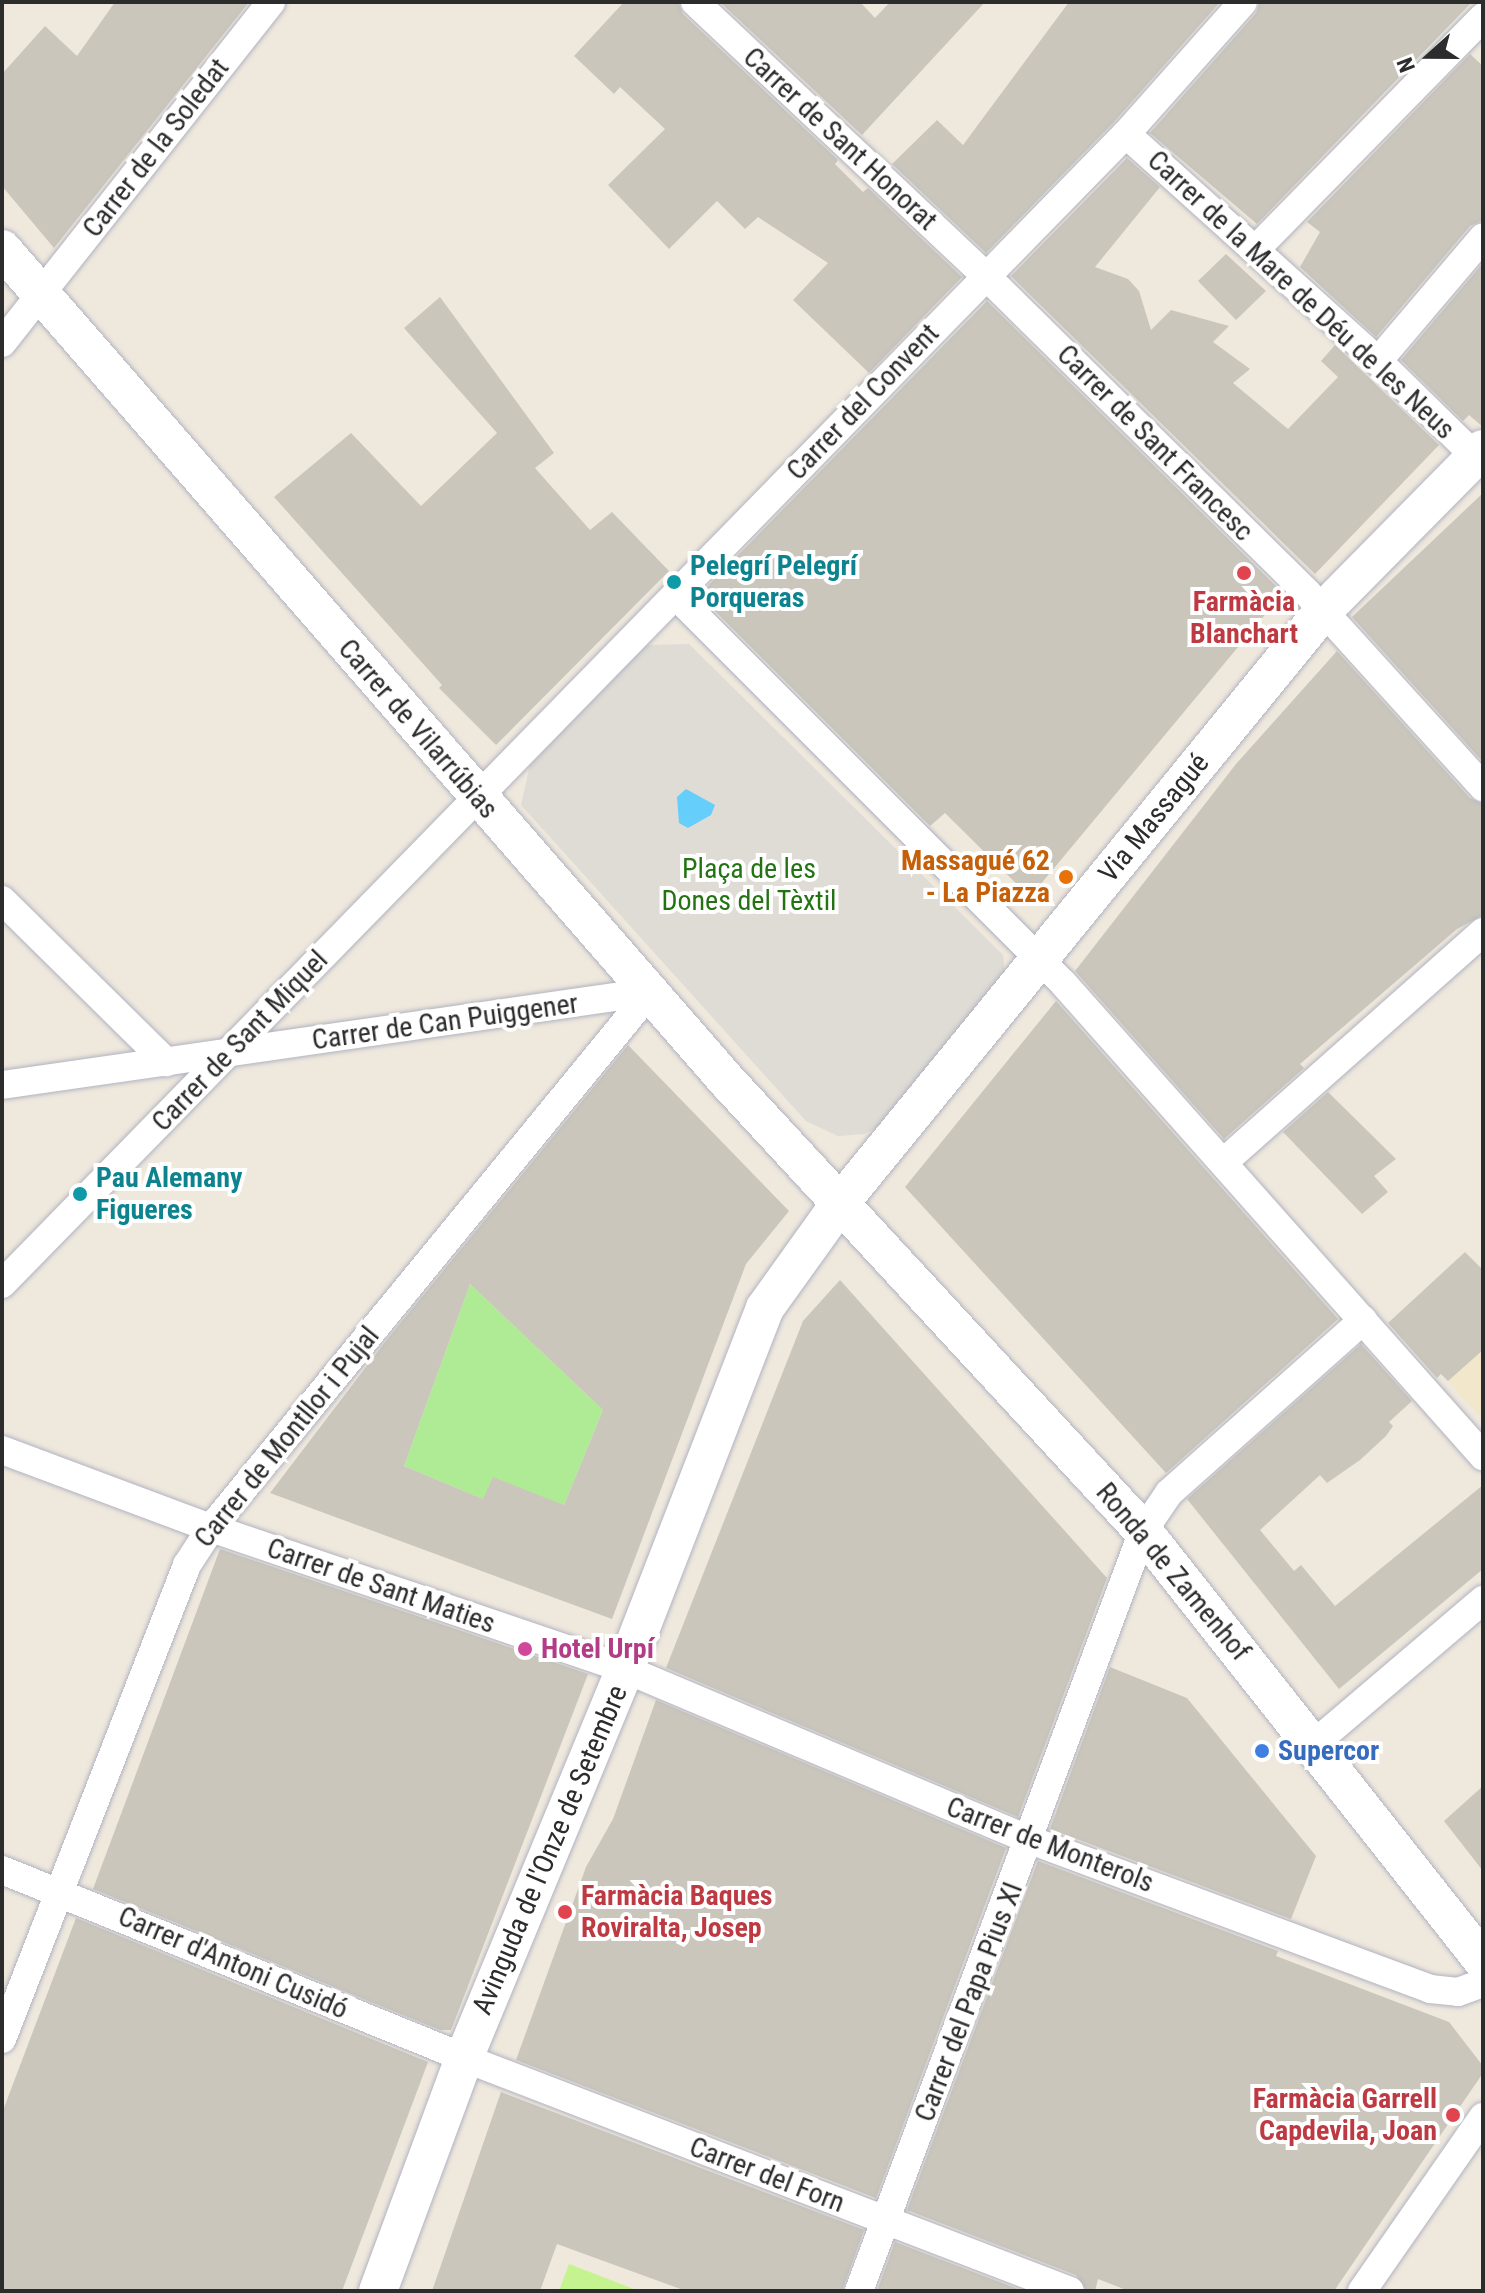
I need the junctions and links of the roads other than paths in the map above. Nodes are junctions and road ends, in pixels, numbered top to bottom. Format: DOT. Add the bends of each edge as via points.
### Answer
graph roads {
  1 [pos="271,2"];
  2 [pos="695,2"];
  3 [pos="1243,2"];
  4 [pos="1483,17"];
  5 [pos="1126,134"];
  6 [pos="1483,237"];
  7 [pos="2,249"];
  8 [pos="1255,250"];
  9 [pos="986,276"];
  10 [pos="42,293"];
  11 [pos="2,343"];
  12 [pos="1378,361"];
  13 [pos="1479,453"];
  14 [pos="675,595"];
  15 [pos="1324,610"];
  16 [pos="1483,787"];
  17 [pos="479,799"];
  18 [pos="2,900"];
  19 [pos="1483,932"];
  20 [pos="1040,958"];
  21 [pos="650,992"];
  22 [pos="229,1053"];
  23 [pos="166,1062"];
  24 [pos="2,1085"];
  25 [pos="1225,1161"];
  26 [pos="841,1202"];
  27 [pos="2,1284"];
  28 [pos="1363,1320"];
  29 [pos="2,1450"];
  30 [pos="1483,1456"];
  31 [pos="211,1528"];
  32 [pos="1143,1531"];
  33 [pos="1483,1600"];
  34 [pos="625,1669"];
  35 [pos="1315,1743"];
  36 [pos="1030,1840"];
  37 [pos="2,1870"];
  38 [pos="57,1890"];
  39 [pos="1483,1961"];
  40 [pos="1483,1983"];
  41 [pos="2,2039"];
  42 [pos="464,2058"];
  43 [pos="1483,2117"];
  44 [pos="886,2221"];
  45 [pos="378,2291"];
  46 [pos="859,2291"];
  47 [pos="1070,2291"];
  48 [pos="1362,2291"];
  1 -- 10 [label="street, Carrer de la Soledat"];
  2 -- 9 [label="street, Carrer de Sant Honorat"];
  3 -- 5 [label="street, Carrer del Convent"];
  4 -- 8 [label="street"];
  5 -- 8 [label="street, Carrer de la Mare de Déu de les Neus"];
  5 -- 9 [label="street, Carrer del Convent"];
  6 -- 12 [label="street"];
  7 -- 10 [label="main road, Carrer de Vilarrúbias"];
  8 -- 12 [label="street, Carrer de la Mare de Déu de les Neus"];
  9 -- 14 [label="street, Carrer del Convent"];
  9 -- 15 [label="street, Carrer de Sant Francesc"];
  10 -- 11 [label="street, Carrer de la Soledat"];
  10 -- 17 [label="main road, Carrer de Vilarrúbias"];
  12 -- 13 [label="street, Carrer de la Mare de Déu de les Neus"];
  13 -- 15 [label="main road, Via Massagué"];
  14 -- 17 [label="street, Carrer del Convent"];
  14 -- 20 [label="street"];
  15 -- 16 [label="street, Carrer de Sant Francesc"];
  15 -- 20 [label="main road, Via Massagué"];
  17 -- 21 [label="main road, Carrer de Vilarrúbias"];
  17 -- 22 [label="street, Carrer de Sant Miquel"];
  18 -- 23 [label="street"];
  19 -- 25 [label="street"];
  20 -- 25 [label="street"];
  20 -- 26 [label="main road, Via Massagué"];
  21 -- 22 [label="street, Carrer de Can Puiggener"];
  21 -- 26 [label="main road, Carrer de Vilarrúbias"];
  21 -- 31 [label="street, Carrer de Montllor i Pujal"];
  22 -- 23 [label="street, Carrer de Can Puiggener"];
  22 -- 27 [label="street, Carrer de Sant Miquel"];
  23 -- 24 [label="street, Carrer de Can Puiggener"];
  25 -- 28 [label="street"];
  26 -- 32 [label="main road, Ronda de Zamenhof"];
  26 -- 34 [label="main road, Avinguda de l'Onze de Setembre" via="765,1308"];
  28 -- 30 [label="street"];
  28 -- 32 [label="street, Carrer del Papa Pius XI" via="1169,1493"];
  29 -- 31 [label="street, Carrer de Sant Maties"];
  31 -- 34 [label="street, Carrer de Sant Maties"];
  31 -- 38 [label="street, Carrer de Montllor i Pujal" via="187,1565"];
  32 -- 35 [label="main road, Ronda de Zamenhof"];
  32 -- 36 [label="street, Carrer del Papa Pius XI"];
  33 -- 35 [label="street"];
  34 -- 36 [label="street, Carrer de Monterols"];
  34 -- 42 [label="main road, Avinguda de l'Onze de Setembre"];
  35 -- 39 [label="main road, Ronda de Zamenhof"];
  36 -- 40 [label="street, Carrer de Monterols" via="1430,1989 1458,1992"];
  36 -- 44 [label="street, Carrer del Papa Pius XI"];
  37 -- 38 [label="street, Carrer d'Antoni Cusidó"];
  38 -- 41 [label="street, Carrer de Montllor i Pujal"];
  38 -- 42 [label="street, Carrer d'Antoni Cusidó"];
  42 -- 44 [label="street, Carrer del Forn"];
  42 -- 45 [label="main road, Avinguda de l'Onze de Setembre"];
  43 -- 48 [label="street"];
  44 -- 46 [label="street, Carrer del Papa Pius XI"];
  44 -- 47 [label="street, Carrer del Forn"];
}
